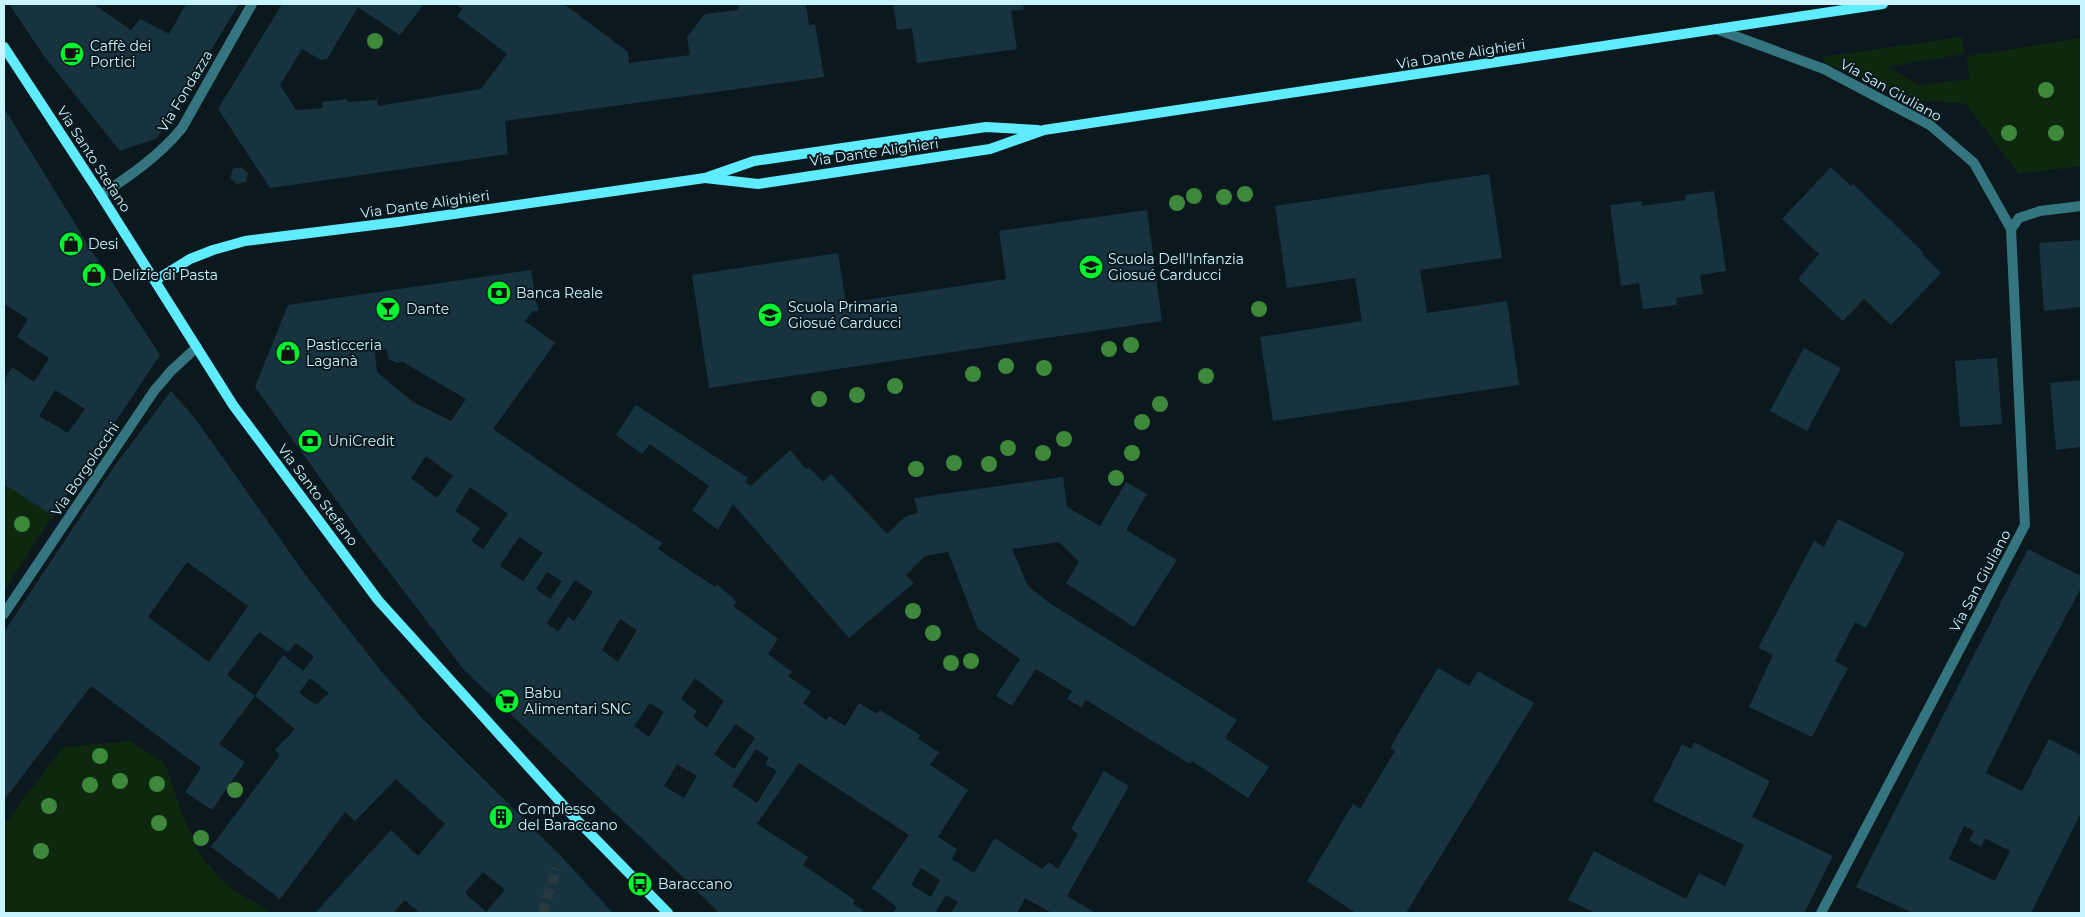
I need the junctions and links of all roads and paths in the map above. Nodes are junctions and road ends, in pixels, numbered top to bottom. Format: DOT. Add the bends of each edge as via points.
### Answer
graph roads {
  1 [pos="252,4"];
  2 [pos="1883,4"];
  3 [pos="1716,29"];
  4 [pos="4,47"];
  5 [pos="1044,130"];
  6 [pos="705,178"];
  7 [pos="101,195"];
  8 [pos="2081,206"];
  9 [pos="2011,228"];
  10 [pos="156,280"];
  11 [pos="197,347"];
  12 [pos="4,614"];
  13 [pos="668,913"];
  14 [pos="1820,913"];
  1 -- 7 [label="street, Via Fondazza" via="182,128 167,146"];
  2 -- 3 [label="street, Via Dante Alighieri"];
  3 -- 5 [label="street, Via Dante Alighieri"];
  3 -- 9 [label="street, Via San Giuliano" via="1824,69 1930,125 1974,163"];
  4 -- 7 [label="street, Via Santo Stefano"];
  5 -- 6 [label="street, Via Dante Alighieri" via="986,127 754,161"];
  5 -- 6 [label="street, Via Dante Alighieri" via="990,149 758,184"];
  6 -- 10 [label="street, Via Dante Alighieri" via="245,241 190,259"];
  7 -- 10 [label="street, Via Santo Stefano"];
  8 -- 9 [label="street" via="2040,211 2019,218"];
  9 -- 14 [label="street, Via San Giuliano" via="2026,525"];
  10 -- 11 [label="street, Via Santo Stefano"];
  11 -- 12 [label="street, Via Borgolocchi" via="154,391"];
  11 -- 13 [label="street, Via Santo Stefano" via="233,405 378,600 573,816"];
}
